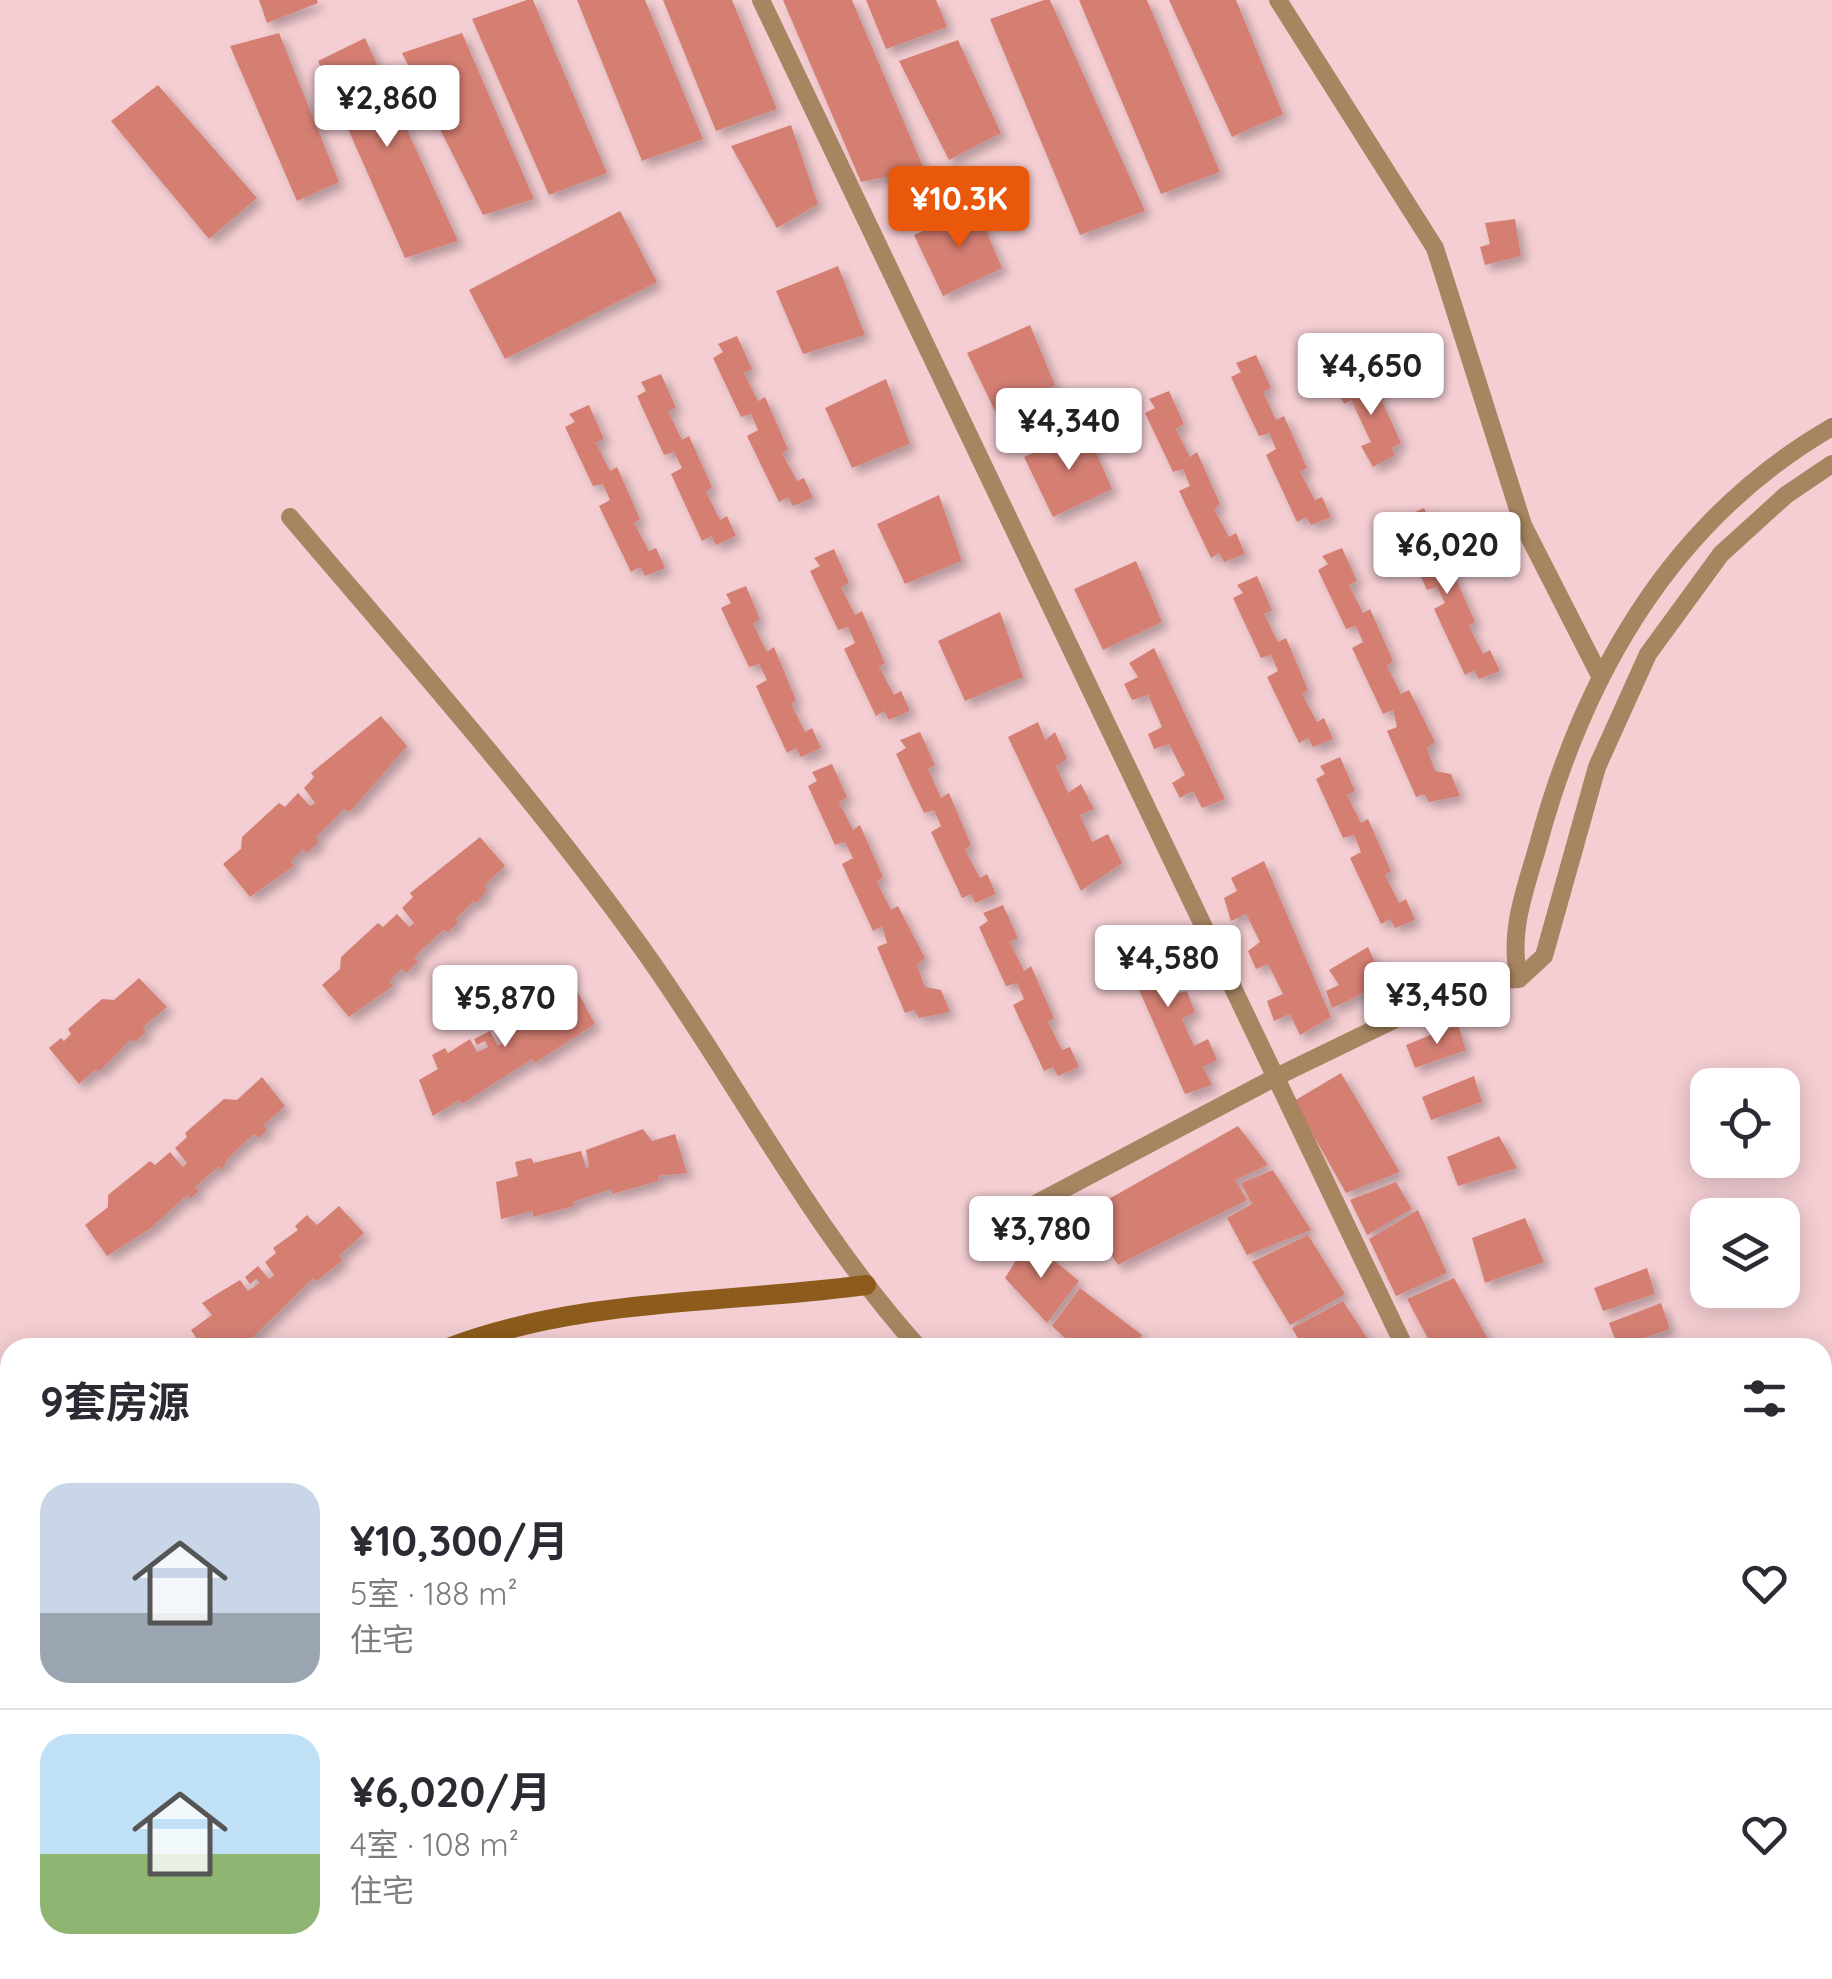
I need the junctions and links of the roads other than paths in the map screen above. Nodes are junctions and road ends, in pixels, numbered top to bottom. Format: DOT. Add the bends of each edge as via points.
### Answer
graph roads {
  1 [pos="762,0"];
  2 [pos="1278,0"];
  3 [pos="1832,427"];
  4 [pos="1832,464"];
  5 [pos="290,517"];
  6 [pos="1600,676"];
  7 [pos="1519,979"];
  8 [pos="1276,1077"];
  9 [pos="1022,1211"];
  10 [pos="866,1285"];
  11 [pos="481,1338"];
  12 [pos="911,1338"];
  13 [pos="1401,1338"];
  1 -- 8 [label="street"];
  2 -- 6 [label="street" via="1436,248 1522,525"];
  3 -- 6 [label="street" via="1766,469 1698,532 1642,601"];
  4 -- 7 [label="street" via="1721,554 1656,642 1597,767 1544,956"];
  5 -- 10 [label="street" via="592,880"];
  6 -- 7 [label="street" via="1536,853 1512,948"];
  7 -- 8 [label="street" via="1474,982"];
  8 -- 9 [label="street"];
  8 -- 13 [label="street"];
  10 -- 11 [label="street" via="608,1309"];
  10 -- 12 [label="street"];
}
